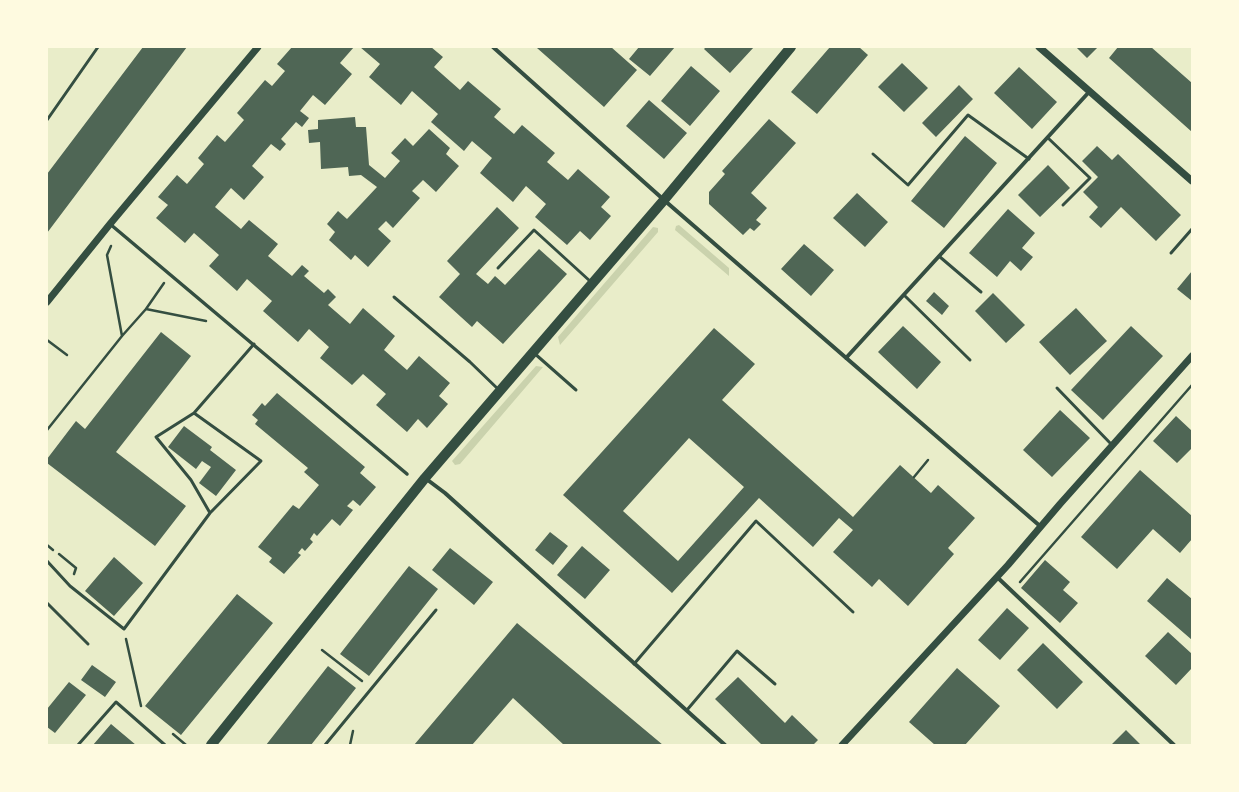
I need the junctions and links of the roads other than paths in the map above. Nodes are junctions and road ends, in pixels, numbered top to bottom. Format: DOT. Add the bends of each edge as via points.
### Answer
graph roads {
  1 [pos="98,47"];
  2 [pos="258,47"];
  3 [pos="493,47"];
  4 [pos="502,47"];
  5 [pos="791,47"];
  6 [pos="1039,47"];
  7 [pos="498,51"];
  8 [pos="1089,92"];
  9 [pos="47,120"];
  10 [pos="1048,138"];
  11 [pos="873,154"];
  12 [pos="1029,159"];
  13 [pos="1192,181"];
  14 [pos="664,200"];
  15 [pos="1063,205"];
  16 [pos="110,224"];
  17 [pos="1192,229"];
  18 [pos="1171,253"];
  19 [pos="940,257"];
  20 [pos="498,268"];
  21 [pos="593,283"];
  22 [pos="981,292"];
  23 [pos="904,296"];
  24 [pos="394,297"];
  25 [pos="47,302"];
  26 [pos="254,344"];
  27 [pos="533,352"];
  28 [pos="1192,356"];
  29 [pos="846,358"];
  30 [pos="970,360"];
  31 [pos="1057,388"];
  32 [pos="576,390"];
  33 [pos="500,392"];
  34 [pos="194,413"];
  35 [pos="1112,445"];
  36 [pos="407,474"];
  37 [pos="425,478"];
  38 [pos="210,513"];
  39 [pos="1040,526"];
  40 [pos="47,561"];
  41 [pos="996,576"];
  42 [pos="47,603"];
  43 [pos="436,610"];
  44 [pos="853,612"];
  45 [pos="88,644"];
  46 [pos="634,664"];
  47 [pos="775,684"];
  48 [pos="687,710"];
  49 [pos="78,745"];
  50 [pos="165,745"];
  51 [pos="211,745"];
  52 [pos="326,745"];
  53 [pos="725,745"];
  54 [pos="842,745"];
  55 [pos="1174,745"];
  1 -- 9 [label="lane"];
  2 -- 16 [label="street"];
  3 -- 7 [label="street"];
  4 -- 7 [label="street"];
  5 -- 14 [label="main road"];
  6 -- 8 [label="street"];
  7 -- 14 [label="street"];
  8 -- 10 [label="street"];
  8 -- 13 [label="street"];
  10 -- 12 [label="street"];
  10 -- 15 [label="lane" via="1090,178"];
  11 -- 12 [label="lane" via="908,185 968,115"];
  12 -- 19 [label="street"];
  14 -- 21 [label="main road"];
  14 -- 29 [label="street"];
  16 -- 25 [label="street"];
  16 -- 26 [label="street"];
  17 -- 18 [label="lane"];
  19 -- 22 [label="lane"];
  19 -- 23 [label="street"];
  20 -- 21 [label="lane" via="534,230"];
  21 -- 27 [label="main road"];
  23 -- 29 [label="street"];
  23 -- 30 [label="lane"];
  24 -- 33 [label="lane" via="470,362"];
  26 -- 34 [label="lane"];
  26 -- 36 [label="street"];
  27 -- 32 [label="lane"];
  27 -- 33 [label="main road"];
  28 -- 35 [label="street"];
  29 -- 39 [label="street"];
  31 -- 35 [label="lane"];
  33 -- 37 [label="main road"];
  34 -- 38 [label="lane" via="156,437 191,480"];
  34 -- 38 [label="lane" via="261,461"];
  35 -- 39 [label="street"];
  37 -- 46 [label="street" via="445,493"];
  37 -- 51 [label="main road"];
  38 -- 40 [label="lane" via="124,629 70,586"];
  39 -- 41 [label="street"];
  41 -- 54 [label="street"];
  41 -- 55 [label="street"];
  42 -- 45 [label="lane"];
  43 -- 52 [label="lane"];
  44 -- 46 [label="lane" via="756,521"];
  46 -- 48 [label="street"];
  47 -- 48 [label="lane" via="738,651"];
  48 -- 53 [label="street"];
  49 -- 50 [label="lane" via="116,702"];
}
